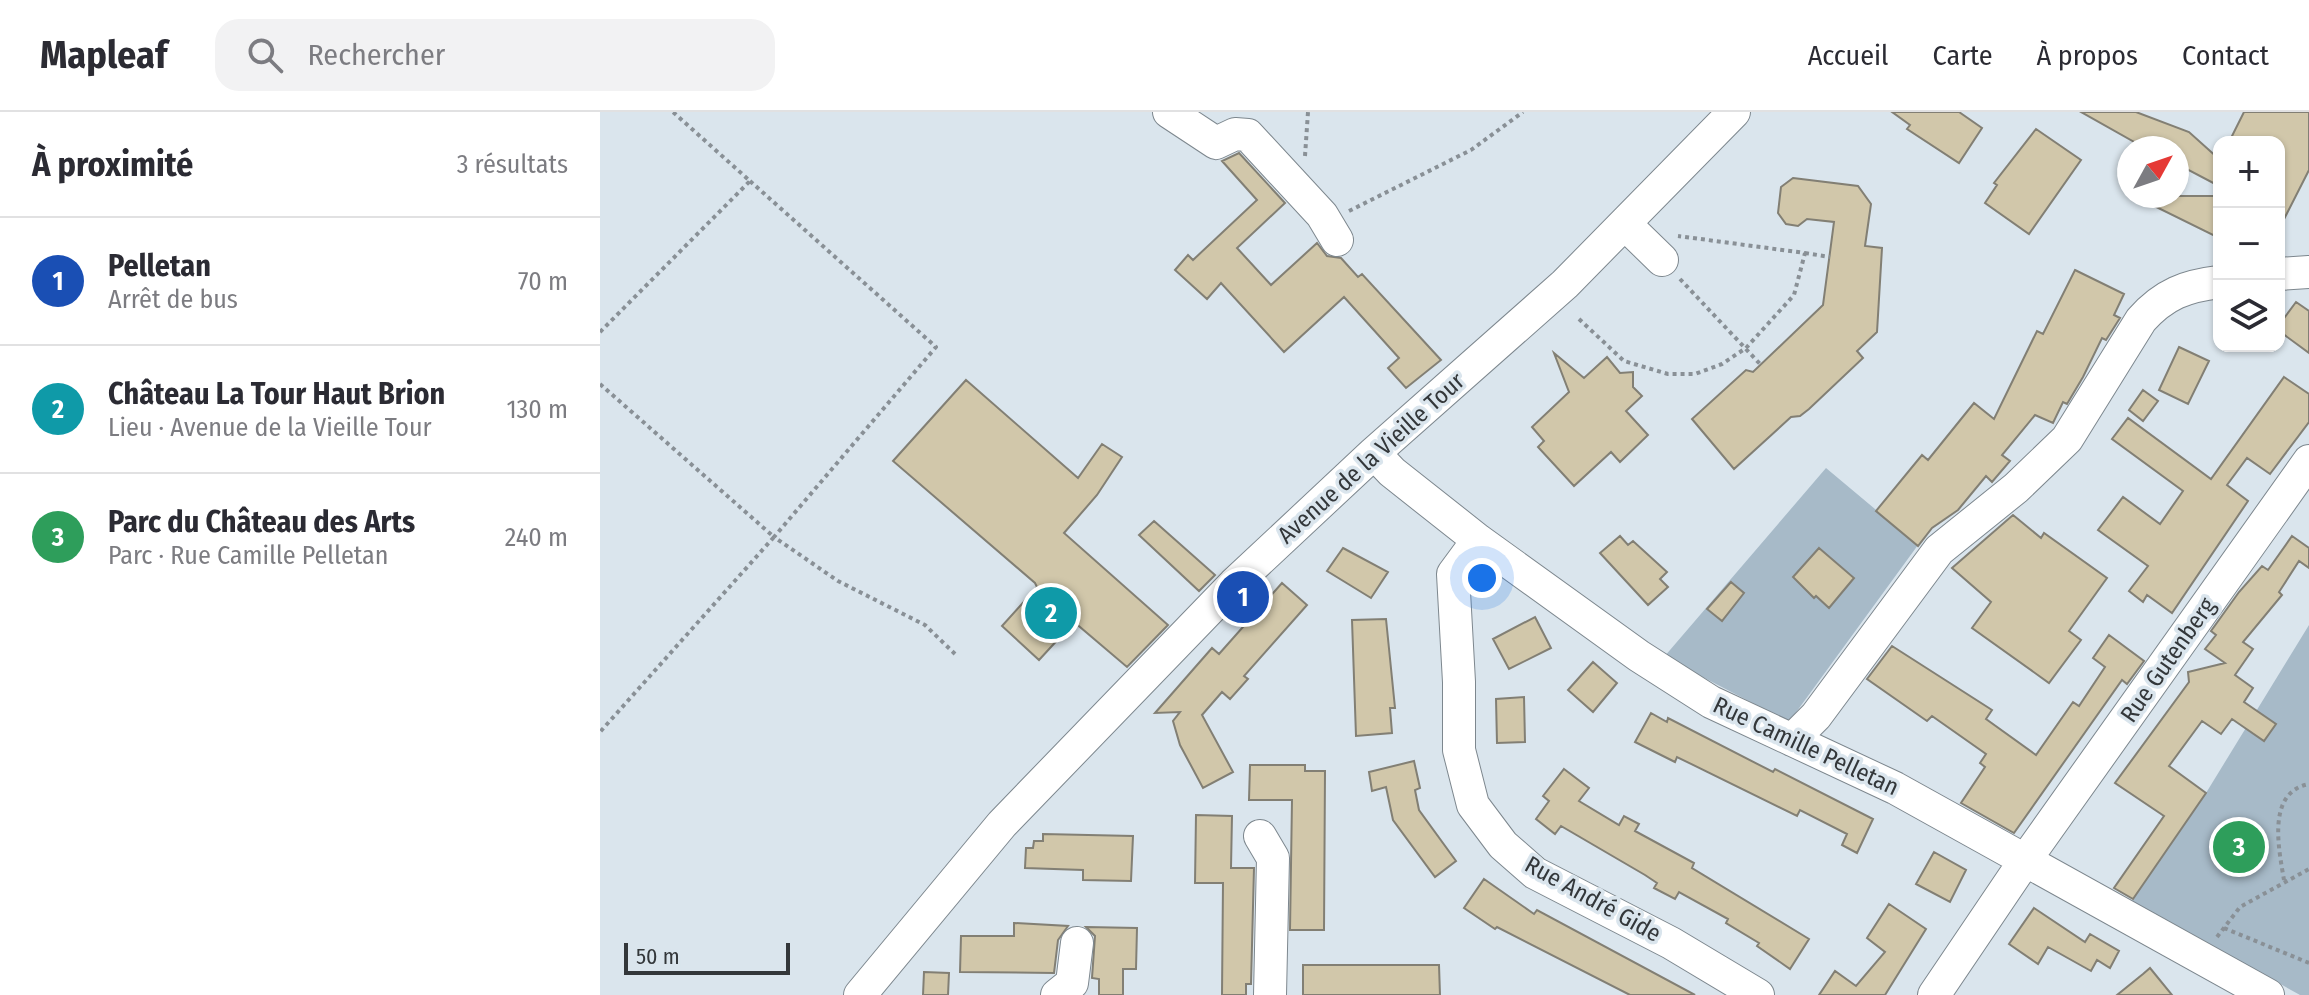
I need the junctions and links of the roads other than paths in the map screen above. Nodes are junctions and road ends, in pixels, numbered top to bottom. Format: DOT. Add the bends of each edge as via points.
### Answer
graph roads {
  1 [pos="1169,112"];
  2 [pos="1734,112"];
  3 [pos="1625,224"];
  4 [pos="1332,233"];
  5 [pos="1670,248"];
  6 [pos="2309,272"];
  7 [pos="2285,274"];
  8 [pos="2213,283"];
  9 [pos="1374,453"];
  10 [pos="2309,461"];
  11 [pos="1478,540"];
  12 [pos="1792,740"];
  13 [pos="1260,836"];
  14 [pos="2026,859"];
  15 [pos="1077,943"];
  16 [pos="860,995"];
  17 [pos="1057,995"];
  18 [pos="1270,995"];
  19 [pos="1758,995"];
  20 [pos="1934,995"];
  21 [pos="2268,995"];
  1 -- 4 [label="street" via="1216,143 1235,134 1248,135"];
  2 -- 3 [label="street, Avenue de la Vieille Tour"];
  3 -- 5 [label="street"];
  3 -- 9 [label="street, Avenue de la Vieille Tour"];
  6 -- 7 [label="street"];
  8 -- 12 [label="street" via="2186,287 2156,303 2067,439 1939,550 1816,716"];
  9 -- 11 [label="street, Rue Camille Pelletan"];
  9 -- 16 [label="street, Avenue de la Vieille Tour" via="1264,554 1023,801"];
  10 -- 14 [label="street, Rue Gutenberg"];
  11 -- 12 [label="street, Rue Camille Pelletan" via="1687,687"];
  11 -- 19 [label="street, Rue André Gide" via="1453,574 1459,750 1473,805 1503,845 1535,873"];
  12 -- 14 [label="street, Rue Camille Pelletan"];
  13 -- 18 [label="street" via="1273,858"];
  14 -- 20 [label="street, Rue Gutenberg"];
  14 -- 21 [label="street, Rue Camille Pelletan"];
  15 -- 17 [label="street" via="1072,983"];
}
